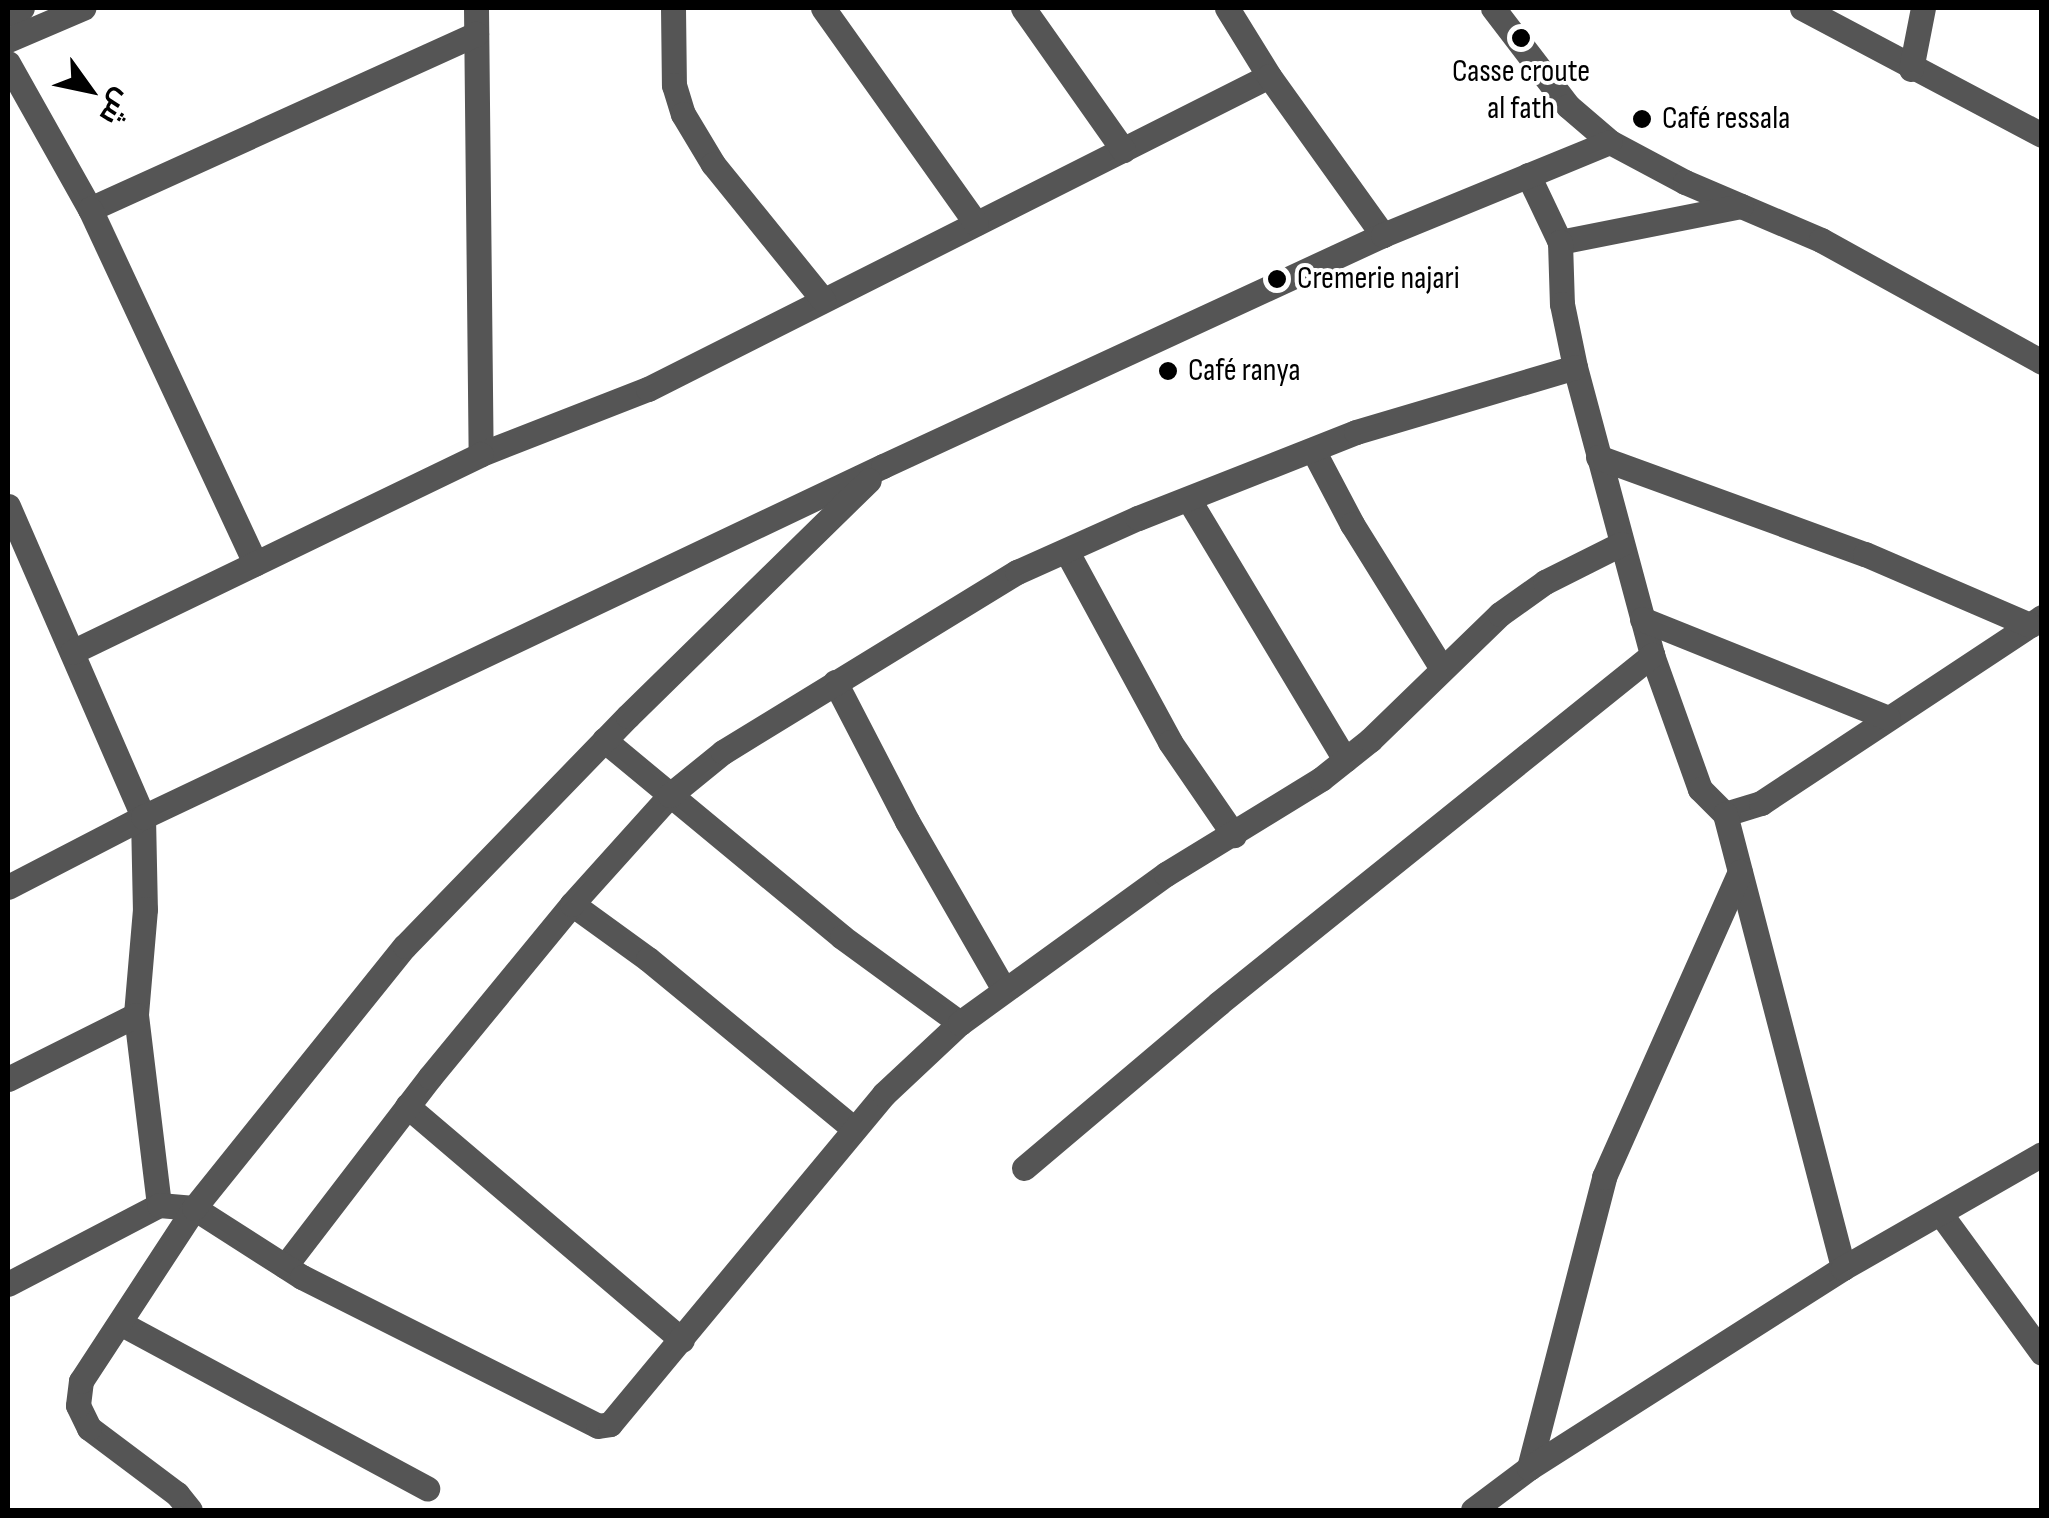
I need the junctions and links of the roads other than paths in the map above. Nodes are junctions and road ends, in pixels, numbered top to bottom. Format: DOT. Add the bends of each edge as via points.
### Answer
graph roads {
  1 [pos="22,8"];
  2 [pos="83,8"];
  3 [pos="476,8"];
  4 [pos="673,8"];
  5 [pos="823,8"];
  6 [pos="1024,8"];
  7 [pos="1227,8"];
  8 [pos="1802,8"];
  9 [pos="1923,8"];
  10 [pos="1496,9"];
  11 [pos="8,14"];
  12 [pos="476,34"];
  13 [pos="8,40"];
  14 [pos="8,63"];
  15 [pos="1912,69"];
  16 [pos="1269,76"];
  17 [pos="2042,135"];
  18 [pos="1610,142"];
  19 [pos="1122,150"];
  20 [pos="1528,175"];
  21 [pos="1741,206"];
  22 [pos="90,209"];
  23 [pos="976,223"];
  24 [pos="1383,235"];
  25 [pos="1560,242"];
  26 [pos="823,300"];
  27 [pos="2042,362"];
  28 [pos="1575,367"];
  29 [pos="1313,450"];
  30 [pos="481,454"];
  31 [pos="1598,458"];
  32 [pos="883,466"];
  33 [pos="1188,500"];
  34 [pos="8,506"];
  35 [pos="1620,544"];
  36 [pos="1068,552"];
  37 [pos="255,563"];
  38 [pos="1642,619"];
  39 [pos="2036,621"];
  40 [pos="72,652"];
  41 [pos="1652,655"];
  42 [pos="1441,668"];
  43 [pos="835,682"];
  44 [pos="1888,718"];
  45 [pos="604,740"];
  46 [pos="1345,760"];
  47 [pos="670,794"];
  48 [pos="1726,814"];
  49 [pos="143,817"];
  50 [pos="1234,834"];
  51 [pos="1740,872"];
  52 [pos="8,887"];
  53 [pos="572,904"];
  54 [pos="1004,990"];
  55 [pos="136,1015"];
  56 [pos="960,1023"];
  57 [pos="8,1079"];
  58 [pos="408,1106"];
  59 [pos="854,1129"];
  60 [pos="2042,1154"];
  61 [pos="1024,1168"];
  62 [pos="159,1205"];
  63 [pos="194,1208"];
  64 [pos="1940,1212"];
  65 [pos="285,1266"];
  66 [pos="1843,1268"];
  67 [pos="8,1284"];
  68 [pos="120,1323"];
  69 [pos="682,1340"];
  70 [pos="2042,1353"];
  71 [pos="1529,1468"];
  72 [pos="427,1488"];
  73 [pos="190,1510"];
  74 [pos="1474,1510"];
  1 -- 11 [label="street"];
  2 -- 13 [label="street"];
  3 -- 12 [label="street"];
  4 -- 26 [label="street" via="674,85 683,114 713,164"];
  5 -- 23 [label="street"];
  6 -- 19 [label="street"];
  7 -- 16 [label="street"];
  8 -- 15 [label="street"];
  9 -- 15 [label="street"];
  10 -- 18 [label="street" via="1568,106"];
  12 -- 22 [label="street"];
  12 -- 30 [label="street"];
  14 -- 22 [label="street"];
  15 -- 17 [label="street"];
  16 -- 19 [label="street"];
  16 -- 24 [label="street"];
  18 -- 20 [label="street"];
  18 -- 21 [label="street"];
  19 -- 23 [label="street"];
  20 -- 24 [label="street"];
  20 -- 25 [label="street"];
  21 -- 25 [label="street"];
  21 -- 27 [label="street" via="1821,240"];
  22 -- 37 [label="street"];
  23 -- 26 [label="street"];
  24 -- 32 [label="street"];
  25 -- 28 [label="street" via="1562,304"];
  26 -- 30 [label="street" via="648,390"];
  28 -- 29 [label="street"];
  28 -- 31 [label="street"];
  29 -- 33 [label="street"];
  29 -- 42 [label="street"];
  30 -- 37 [label="street"];
  31 -- 35 [label="street"];
  31 -- 39 [label="street"];
  32 -- 45 [label="street"];
  32 -- 49 [label="street"];
  33 -- 36 [label="street"];
  33 -- 46 [label="street"];
  34 -- 40 [label="street"];
  35 -- 38 [label="street"];
  35 -- 42 [label="street" via="1500,614"];
  36 -- 43 [label="street" via="1017,572"];
  36 -- 50 [label="street" via="1170,742"];
  37 -- 40 [label="street"];
  38 -- 41 [label="street"];
  38 -- 44 [label="street"];
  39 -- 44 [label="street"];
  40 -- 49 [label="street"];
  41 -- 48 [label="street" via="1700,789"];
  41 -- 61 [label="street" via="1160,1050"];
  42 -- 46 [label="street"];
  43 -- 47 [label="street"];
  43 -- 54 [label="street"];
  44 -- 48 [label="street" via="1761,803"];
  45 -- 47 [label="street"];
  45 -- 63 [label="street" via="405,946"];
  46 -- 50 [label="street"];
  47 -- 53 [label="street"];
  47 -- 56 [label="street" via="842,937"];
  48 -- 51 [label="street"];
  49 -- 52 [label="street"];
  49 -- 55 [label="street" via="145,910"];
  50 -- 54 [label="street" via="1166,874"];
  51 -- 66 [label="street"];
  51 -- 71 [label="street" via="1604,1177"];
  53 -- 58 [label="street"];
  53 -- 59 [label="street"];
  54 -- 56 [label="street"];
  55 -- 57 [label="street"];
  55 -- 62 [label="street"];
  56 -- 59 [label="street"];
  58 -- 65 [label="street"];
  58 -- 69 [label="street"];
  59 -- 69 [label="street"];
  60 -- 64 [label="street"];
  62 -- 63 [label="street"];
  62 -- 67 [label="street"];
  63 -- 65 [label="street"];
  63 -- 68 [label="street"];
  64 -- 66 [label="street"];
  64 -- 70 [label="street"];
  65 -- 69 [label="street" via="598,1426 610,1424"];
  66 -- 71 [label="street"];
  68 -- 72 [label="street"];
  68 -- 73 [label="street" via="82,1381 80,1417"];
  71 -- 74 [label="street"];
}
